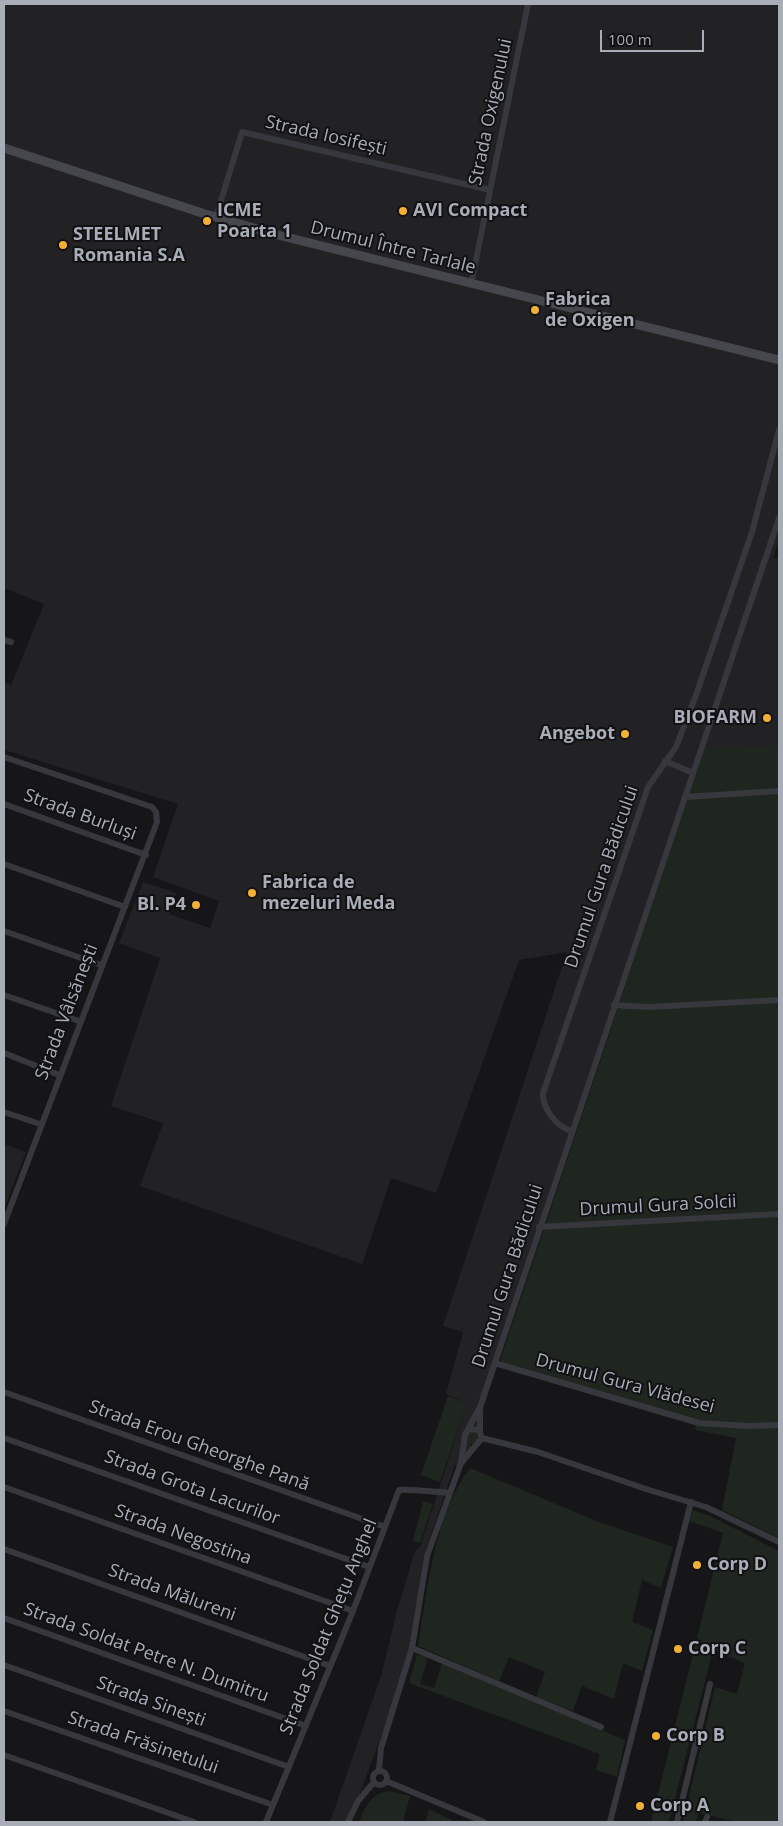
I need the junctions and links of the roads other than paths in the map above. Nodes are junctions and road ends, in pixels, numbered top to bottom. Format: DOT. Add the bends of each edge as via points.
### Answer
graph roads {
  1 [pos="528,4"];
  2 [pos="4,148"];
  3 [pos="490,190"];
  4 [pos="216,217"];
  5 [pos="471,284"];
  6 [pos="779,360"];
  7 [pos="779,430"];
  8 [pos="779,518"];
  9 [pos="4,757"];
  10 [pos="665,761"];
  11 [pos="693,773"];
  12 [pos="779,791"];
  13 [pos="685,797"];
  14 [pos="4,804"];
  15 [pos="146,855"];
  16 [pos="4,864"];
  17 [pos="125,907"];
  18 [pos="4,931"];
  19 [pos="101,965"];
  20 [pos="4,995"];
  21 [pos="779,1000"];
  22 [pos="614,1005"];
  23 [pos="79,1021"];
  24 [pos="4,1053"];
  25 [pos="59,1075"];
  26 [pos="4,1112"];
  27 [pos="40,1124"];
  28 [pos="571,1131"];
  29 [pos="779,1214"];
  30 [pos="4,1224"];
  31 [pos="539,1227"];
  32 [pos="495,1363"];
  33 [pos="4,1392"];
  34 [pos="480,1407"];
  35 [pos="779,1425"];
  36 [pos="470,1429"];
  37 [pos="481,1434"];
  38 [pos="4,1438"];
  39 [pos="466,1440"];
  40 [pos="476,1445"];
  41 [pos="461,1463"];
  42 [pos="4,1487"];
  43 [pos="449,1493"];
  44 [pos="691,1502"];
  45 [pos="385,1527"];
  46 [pos="779,1542"];
  47 [pos="4,1549"];
  48 [pos="369,1567"];
  49 [pos="353,1611"];
  50 [pos="4,1618"];
  51 [pos="412,1648"];
  52 [pos="4,1665"];
  53 [pos="330,1666"];
  54 [pos="710,1684"];
  55 [pos="4,1711"];
  56 [pos="306,1726"];
  57 [pos="601,1727"];
  58 [pos="4,1755"];
  59 [pos="289,1767"];
  60 [pos="378,1770"];
  61 [pos="386,1781"];
  62 [pos="374,1782"];
  63 [pos="273,1805"];
  64 [pos="194,1822"];
  65 [pos="266,1822"];
  66 [pos="348,1822"];
  67 [pos="484,1822"];
  68 [pos="610,1822"];
  69 [pos="677,1822"];
  1 -- 3 [label="street, Strada Oxigenului"];
  2 -- 4 [label="main road, Drumul Între Tarlale"];
  3 -- 4 [label="street, Strada Iosifești" via="242,132"];
  3 -- 5 [label="street, Strada Oxigenului"];
  4 -- 5 [label="main road, Drumul Între Tarlale"];
  5 -- 6 [label="main road, Drumul Între Tarlale"];
  7 -- 10 [label="street, Drumul Gura Bădicului" via="752,532 719,630 682,735"];
  8 -- 11 [label="street, Drumul Gura Bădicului"];
  9 -- 15 [label="street, Strada Vâlsănești" via="147,806 156,812 157,822"];
  10 -- 11 [label="street"];
  10 -- 28 [label="street, Drumul Gura Bădicului" via="648,787 544,1092 547,1110"];
  11 -- 13 [label="street, Drumul Gura Bădicului"];
  12 -- 13 [label="street"];
  13 -- 22 [label="street, Drumul Gura Bădicului"];
  14 -- 15 [label="street, Strada Burluși"];
  15 -- 17 [label="street, Strada Vâlsănești"];
  16 -- 17 [label="street"];
  17 -- 19 [label="street, Strada Vâlsănești"];
  18 -- 19 [label="street"];
  19 -- 23 [label="street, Strada Vâlsănești"];
  20 -- 23 [label="street"];
  21 -- 22 [label="street" via="649,1007"];
  22 -- 28 [label="street, Drumul Gura Bădicului"];
  23 -- 25 [label="street, Strada Vâlsănești"];
  24 -- 25 [label="street"];
  25 -- 27 [label="street, Strada Vâlsănești"];
  26 -- 27 [label="street"];
  27 -- 30 [label="street, Strada Vâlsănești"];
  28 -- 31 [label="street, Drumul Gura Bădicului"];
  29 -- 31 [label="street, Drumul Gura Solcii"];
  31 -- 32 [label="street, Drumul Gura Bădicului"];
  32 -- 34 [label="street, Drumul Gura Bădicului"];
  32 -- 35 [label="street, Drumul Gura Vlădesei" via="699,1423"];
  33 -- 45 [label="street, Strada Erou Gheorghe Pană"];
  34 -- 36 [label="street, Drumul Gura Bădicului"];
  34 -- 37 [label="street"];
  36 -- 37 [label="street" via="474,1428"];
  36 -- 39 [label="street" via="465,1435"];
  37 -- 40 [label="street"];
  37 -- 44 [label="street"];
  38 -- 48 [label="street, Strada Grota Lacurilor"];
  39 -- 40 [label="street" via="470,1445"];
  39 -- 41 [label="street"];
  40 -- 41 [label="street"];
  41 -- 43 [label="street"];
  42 -- 49 [label="street, Strada Negostina"];
  43 -- 45 [label="street, Strada Soldat Ghețu Anghel" via="401,1488"];
  43 -- 51 [label="street" via="427,1556"];
  44 -- 46 [label="street"];
  44 -- 68 [label="street"];
  45 -- 48 [label="street, Strada Soldat Ghețu Anghel"];
  47 -- 53 [label="street, Strada Mălureni"];
  48 -- 49 [label="street, Strada Soldat Ghețu Anghel"];
  49 -- 53 [label="street, Strada Soldat Ghețu Anghel"];
  50 -- 56 [label="street, Strada Soldat Petre N. Dumitru"];
  51 -- 57 [label="street"];
  51 -- 60 [label="street" via="381,1748"];
  52 -- 59 [label="street, Strada Sinești"];
  53 -- 56 [label="street, Strada Soldat Ghețu Anghel"];
  54 -- 69 [label="street"];
  55 -- 63 [label="street, Strada Frăsinetului"];
  56 -- 59 [label="street, Strada Soldat Ghețu Anghel"];
  58 -- 64 [label="street"];
  59 -- 63 [label="street, Strada Soldat Ghețu Anghel"];
  60 -- 61 [label="street" via="385,1772"];
  60 -- 62 [label="street" via="373,1776"];
  61 -- 62 [label="street" via="381,1785"];
  61 -- 67 [label="street"];
  62 -- 66 [label="street" via="358,1800"];
  63 -- 65 [label="street, Strada Soldat Ghețu Anghel"];
}
